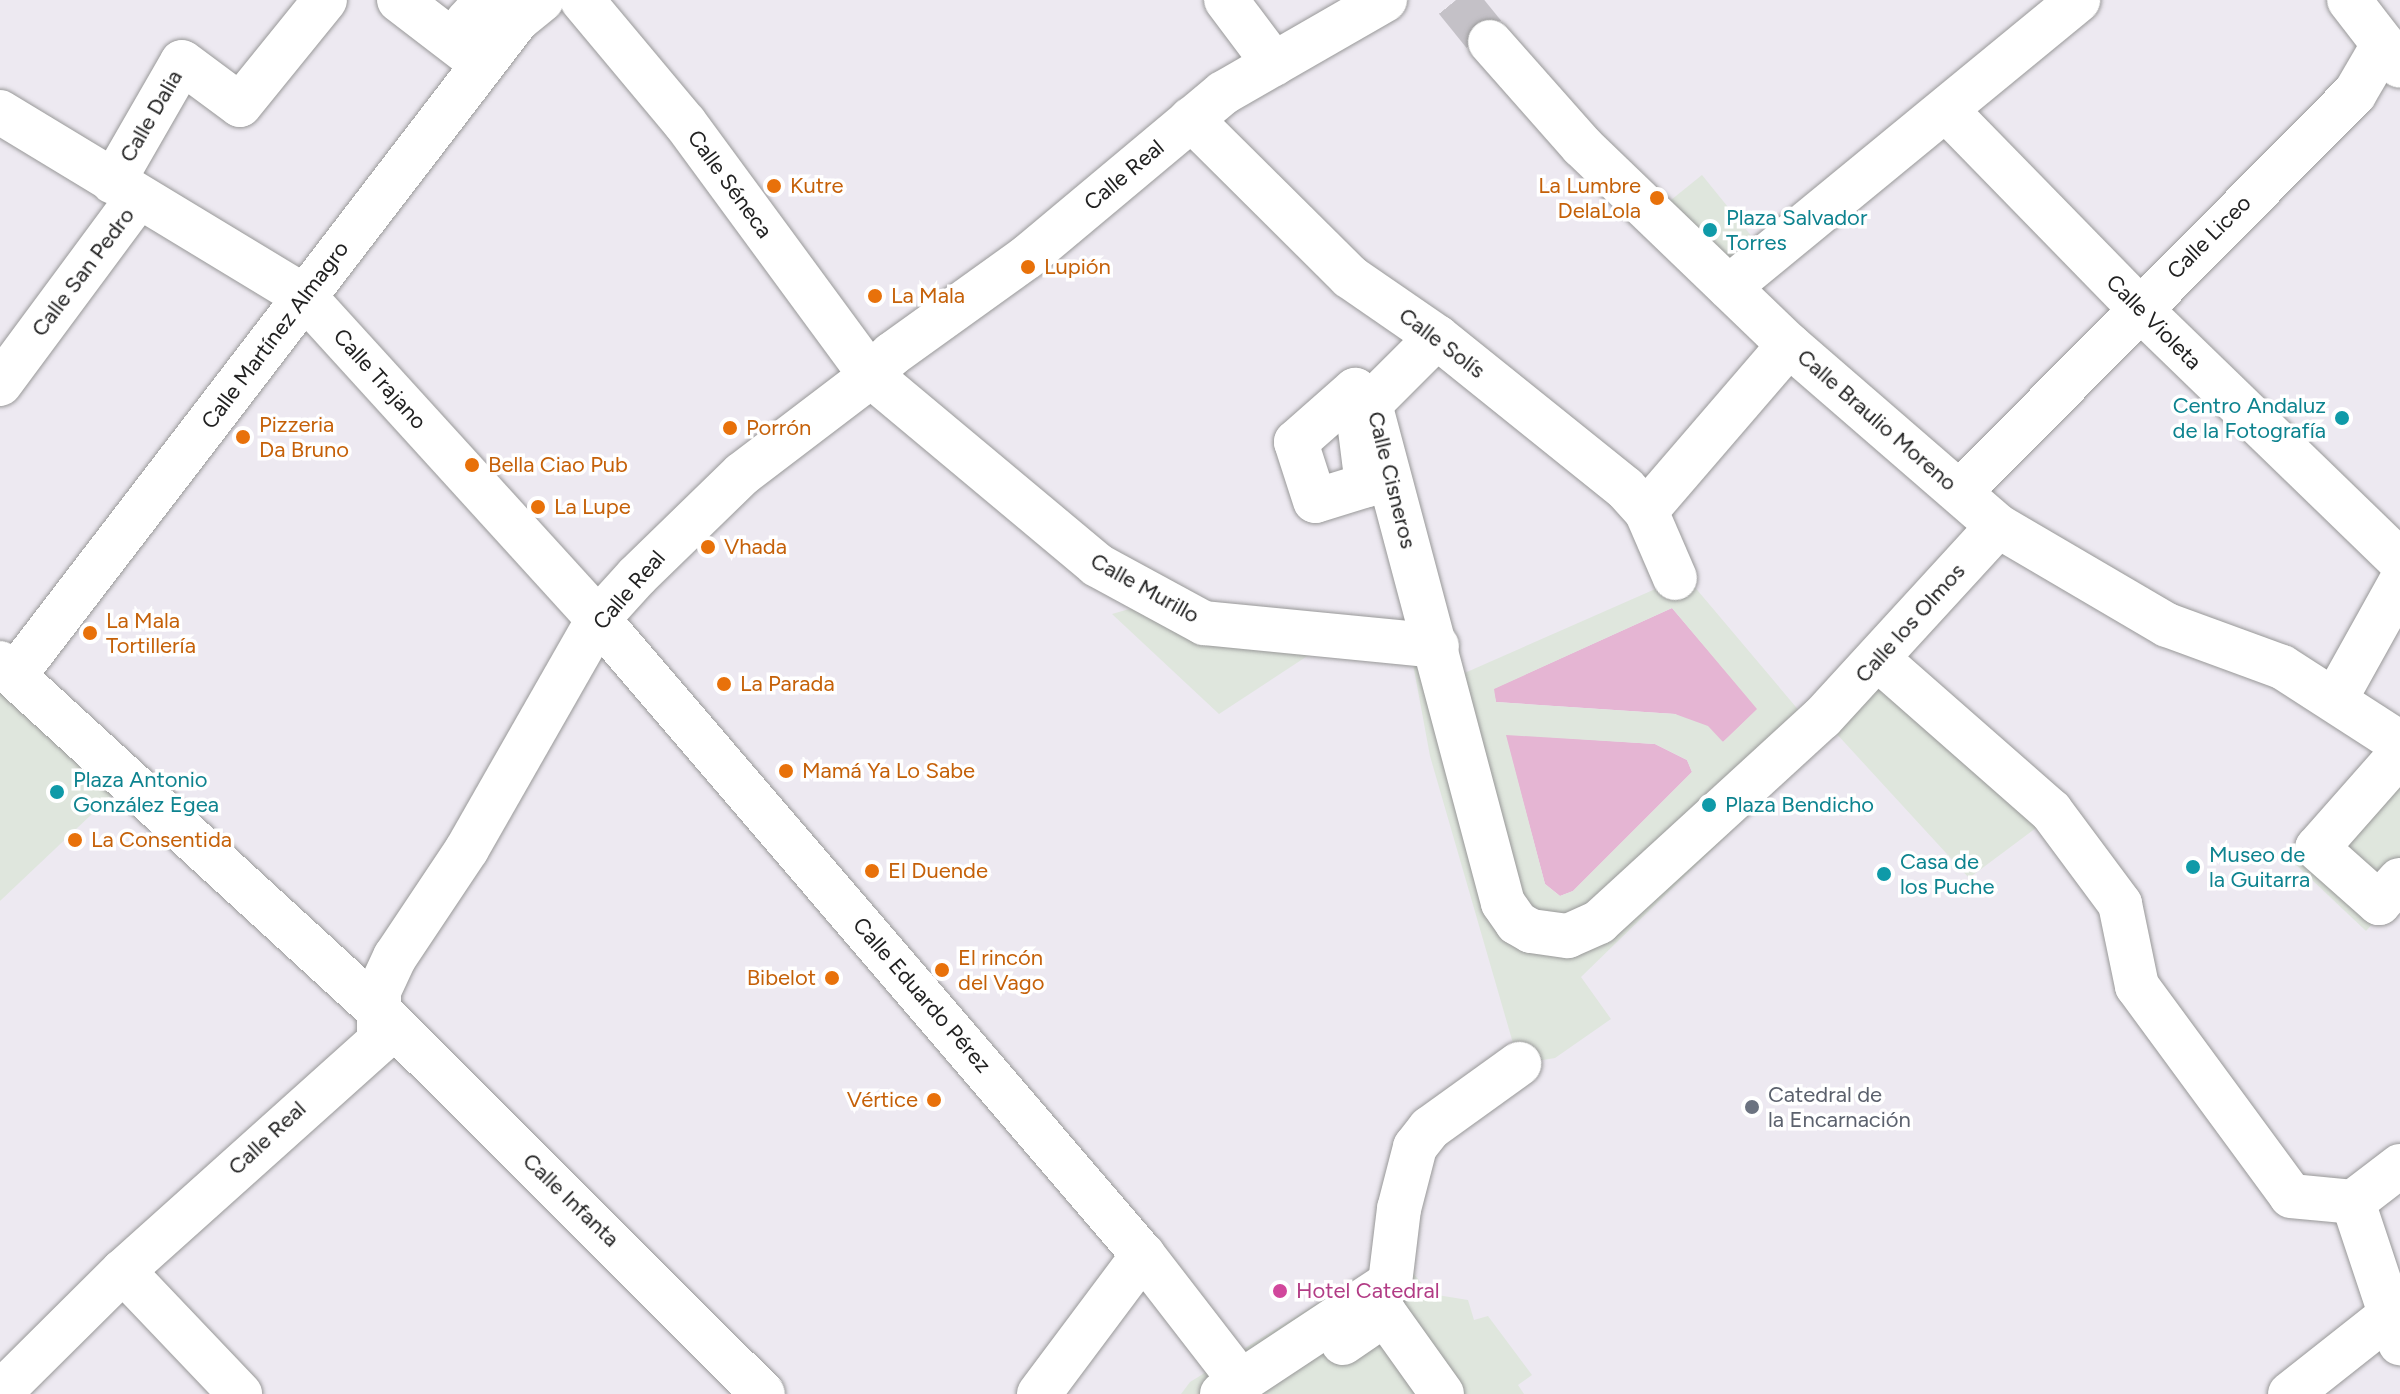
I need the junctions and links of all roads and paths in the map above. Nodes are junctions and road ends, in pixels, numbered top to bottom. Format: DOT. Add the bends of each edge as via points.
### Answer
graph roads {
  1 [pos="325,0"];
  2 [pos="399,0"];
  3 [pos="487,0"];
  4 [pos="542,0"];
  5 [pos="582,0"];
  6 [pos="1226,0"];
  7 [pos="1385,0"];
  8 [pos="2078,0"];
  9 [pos="2349,0"];
  10 [pos="1490,42"];
  11 [pos="2391,56"];
  12 [pos="1274,64"];
  13 [pos="1947,111"];
  14 [pos="0,112"];
  15 [pos="1191,119"];
  16 [pos="125,191"];
  17 [pos="1729,287"];
  18 [pos="304,296"];
  19 [pos="2138,307"];
  20 [pos="1437,337"];
  21 [pos="1789,345"];
  22 [pos="870,375"];
  23 [pos="0,384"];
  24 [pos="1960,492"];
  25 [pos="1646,511"];
  26 [pos="1998,526"];
  27 [pos="2400,561"];
  28 [pos="1675,578"];
  29 [pos="2400,583"];
  30 [pos="598,619"];
  31 [pos="1437,646"];
  32 [pos="1879,660"];
  33 [pos="7,670"];
  34 [pos="2336,698"];
  35 [pos="2400,743"];
  36 [pos="2400,754"];
  37 [pos="2400,880"];
  38 [pos="377,1009"];
  39 [pos="1519,1064"];
  40 [pos="2400,1166"];
  41 [pos="2353,1202"];
  42 [pos="1143,1255"];
  43 [pos="123,1271"];
  44 [pos="2395,1329"];
  45 [pos="7,1372"];
  46 [pos="1243,1389"];
  47 [pos="240,1394"];
  48 [pos="763,1394"];
  49 [pos="1039,1394"];
  50 [pos="1442,1394"];
  51 [pos="2290,1394"];
  1 -- 16 [label="street, Calle Dalia" via="240,105 182,62"];
  2 -- 3 [label="street" via="472,56 480,36 467,22"];
  4 -- 18 [label="street, Calle Martínez Almagro" via="517,20"];
  5 -- 22 [label="street, Calle Séneca" via="685,123"];
  6 -- 12 [label="street"];
  7 -- 12 [label="street, Calle Real"];
  8 -- 13 [label="street"];
  9 -- 11 [label="street"];
  10 -- 17 [label="street, Calle Braulio Moreno" via="1582,146"];
  11 -- 19 [label="street, Calle Liceo"];
  12 -- 15 [label="street, Calle Real"];
  13 -- 17 [label="street"];
  13 -- 19 [label="street, Calle Violeta"];
  14 -- 16 [label="street, Calle Trajano"];
  15 -- 20 [label="street, Calle Solís" via="1350,277"];
  15 -- 22 [label="street, Calle Real" via="1027,257"];
  16 -- 18 [label="street, Calle Trajano"];
  16 -- 23 [label="street, Calle San Pedro"];
  17 -- 21 [label="street, Calle Braulio Moreno"];
  18 -- 30 [label="street, Calle Trajano"];
  18 -- 33 [label="street, Calle Martínez Almagro"];
  19 -- 24 [label="street, Calle Liceo"];
  19 -- 27 [label="street, Calle Violeta"];
  20 -- 25 [label="street, Calle Solís" via="1625,488"];
  20 -- 31 [label="street, Calle Cisneros" via="1370,404"];
  21 -- 24 [label="street, Calle Braulio Moreno"];
  21 -- 25 [label="street"];
  22 -- 30 [label="street, Calle Real" via="729,485"];
  22 -- 31 [label="street, Calle Murillo" via="1097,565 1204,623"];
  24 -- 26 [label="street, Calle Braulio Moreno"];
  25 -- 28 [label="street, Calle Solís"];
  26 -- 32 [label="street, Calle los Olmos"];
  26 -- 34 [label="street, Calle Braulio Moreno" via="2167,625 2282,667"];
  29 -- 34 [label="street"];
  30 -- 38 [label="street, Calle Real" via="467,849 395,957"];
  30 -- 42 [label="street, Calle Eduardo Pérez"];
  31 -- 32 [label="street, Calle los Olmos" via="1503,903 1517,923 1543,935 1568,936 1599,922"];
  32 -- 41 [label="street" via="2051,811 2120,904 2137,986 2291,1196"];
  33 -- 38 [label="street, Calle Infanta"];
  34 -- 35 [label="street, Calle Braulio Moreno"];
  36 -- 37 [label="street" via="2317,848 2379,903"];
  38 -- 43 [label="street, Calle Real" via="379,1041"];
  38 -- 48 [label="street, Calle Infanta"];
  39 -- 46 [label="street" via="1430,1128 1415,1147 1399,1209 1390,1283"];
  40 -- 41 [label="street"];
  41 -- 44 [label="street"];
  42 -- 46 [label="street, Calle Eduardo Pérez"];
  42 -- 49 [label="street"];
  43 -- 45 [label="street, Calle Real"];
  43 -- 47 [label="street"];
  44 -- 51 [label="street"];
  46 -- 50 [label="street" via="1385,1314"];
}
